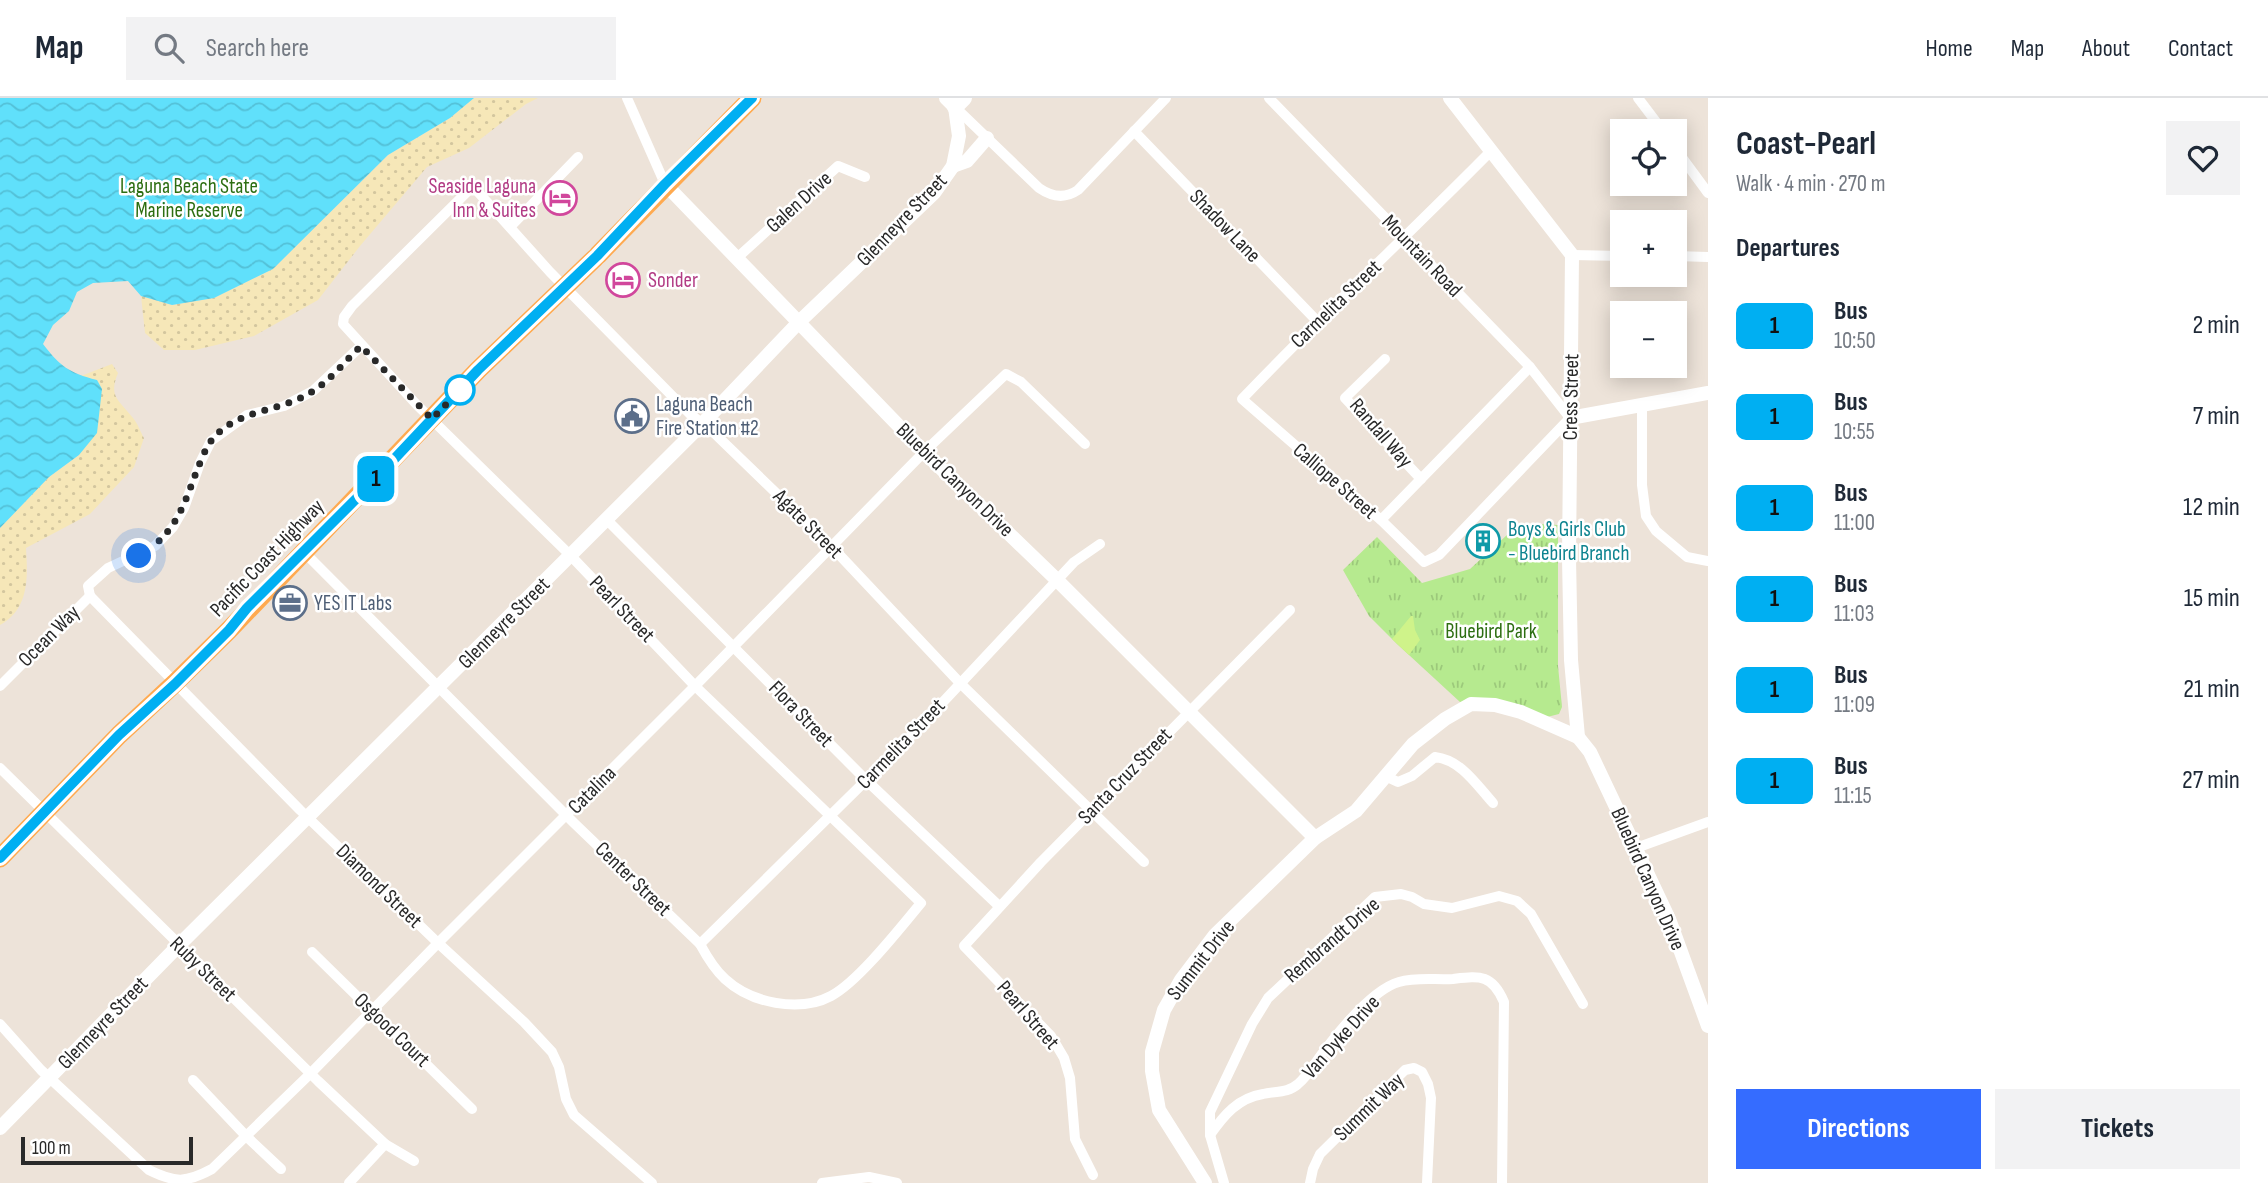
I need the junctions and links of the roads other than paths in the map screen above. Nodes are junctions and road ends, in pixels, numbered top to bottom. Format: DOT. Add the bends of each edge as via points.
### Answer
graph roads {
  1 [pos="627,98"];
  2 [pos="751,98"];
  3 [pos="1166,98"];
  4 [pos="1269,98"];
  5 [pos="1450,98"];
  6 [pos="1638,98"];
  7 [pos="955,101"];
  8 [pos="1654,119"];
  9 [pos="1134,131"];
  10 [pos="987,138"];
  11 [pos="1491,151"];
  12 [pos="578,157"];
  13 [pos="1687,164"];
  14 [pos="953,166"];
  15 [pos="865,177"];
  16 [pos="665,184"];
  17 [pos="1708,193"];
  18 [pos="510,227"];
  19 [pos="1404,239"];
  20 [pos="1572,255"];
  21 [pos="1610,256"];
  22 [pos="1687,257"];
  23 [pos="1708,257"];
  24 [pos="737,258"];
  25 [pos="565,287"];
  26 [pos="352,306"];
  27 [pos="1317,321"];
  28 [pos="799,322"];
  29 [pos="361,346"];
  30 [pos="1385,359"];
  31 [pos="1530,367"];
  32 [pos="1708,393"];
  33 [pos="1242,399"];
  34 [pos="1642,405"];
  35 [pos="1570,418"];
  36 [pos="432,419"];
  37 [pos="702,424"];
  38 [pos="1084,444"];
  39 [pos="924,452"];
  40 [pos="1421,479"];
  41 [pos="606,519"];
  42 [pos="1381,520"];
  43 [pos="1100,544"];
  44 [pos="832,547"];
  45 [pos="304,552"];
  46 [pos="571,556"];
  47 [pos="1708,561"];
  48 [pos="1057,580"];
  49 [pos="90,596"];
  50 [pos="1290,610"];
  51 [pos="735,646"];
  52 [pos="175,684"];
  53 [pos="960,684"];
  54 [pos="0,686"];
  55 [pos="695,686"];
  56 [pos="439,687"];
  57 [pos="1188,712"];
  58 [pos="1578,737"];
  59 [pos="0,768"];
  60 [pos="1385,776"];
  61 [pos="866,780"];
  62 [pos="1493,803"];
  63 [pos="1091,811"];
  64 [pos="43,812"];
  65 [pos="567,815"];
  66 [pos="830,817"];
  67 [pos="309,818"];
  68 [pos="1708,822"];
  69 [pos="1315,838"];
  70 [pos="1636,848"];
  71 [pos="0,858"];
  72 [pos="1144,862"];
  73 [pos="921,903"];
  74 [pos="999,906"];
  75 [pos="438,943"];
  76 [pos="700,944"];
  77 [pos="179,945"];
  78 [pos="964,946"];
  79 [pos="312,952"];
  80 [pos="1583,1004"];
  81 [pos="373,1011"];
  82 [pos="0,1024"];
  83 [pos="1708,1026"];
  84 [pos="310,1074"];
  85 [pos="49,1077"];
  86 [pos="193,1080"];
  87 [pos="472,1109"];
  88 [pos="0,1128"];
  89 [pos="1210,1135"];
  90 [pos="246,1136"];
  91 [pos="385,1144"];
  92 [pos="414,1161"];
  93 [pos="281,1169"];
  94 [pos="1093,1175"];
  95 [pos="349,1183"];
  96 [pos="652,1183"];
  97 [pos="822,1183"];
  98 [pos="897,1183"];
  99 [pos="1205,1183"];
  100 [pos="1224,1183"];
  101 [pos="1310,1183"];
  102 [pos="1427,1183"];
  103 [pos="1502,1183"];
  1 -- 16 [label="street, Bluebird Canyon Drive"];
  2 -- 16 [label="highway, Pacific Coast Highway"];
  3 -- 9 [label="street"];
  4 -- 19 [label="street, Mountain Road"];
  5 -- 11 [label="street"];
  6 -- 8 [label="street"];
  7 -- 10 [label="street"];
  7 -- 14 [label="street, Glenneyre Street" via="959,136"];
  9 -- 10 [label="street" via="1073,193 1058,196 1044,191"];
  9 -- 27 [label="street, Shadow Lane"];
  10 -- 14 [label="street" via="967,161"];
  11 -- 19 [label="street, Carmelita Street"];
  11 -- 20 [label="street"];
  12 -- 18 [label="street"];
  13 -- 17 [label="street"];
  14 -- 28 [label="street, Glenneyre Street" via="934,193"];
  15 -- 24 [label="street, Galen Drive" via="838,166"];
  16 -- 24 [label="street, Bluebird Canyon Drive"];
  16 -- 25 [label="highway, Pacific Coast Highway"];
  18 -- 25 [label="street, Agate Street"];
  18 -- 26 [label="street, Agate Street" via="471,188"];
  19 -- 27 [label="street, Carmelita Street"];
  19 -- 31 [label="street, Mountain Road"];
  20 -- 21 [label="street"];
  20 -- 35 [label="street, Cress Street"];
  22 -- 23 [label="street"];
  24 -- 28 [label="street, Bluebird Canyon Drive"];
  25 -- 36 [label="highway, Pacific Coast Highway"];
  25 -- 37 [label="street, Agate Street"];
  26 -- 29 [label="street, Pearl Street" via="343,324"];
  27 -- 33 [label="street, Carmelita Street"];
  28 -- 37 [label="street, Glenneyre Street"];
  28 -- 39 [label="street, Bluebird Canyon Drive"];
  29 -- 36 [label="street, Pearl Street"];
  29 -- 49 [label="street, Ocean Way" via="313,391 247,415 211,441 173,527 155,546 108,568 88,586"];
  30 -- 40 [label="street, Randall Way" via="1345,398"];
  31 -- 35 [label="street, Mountain Road"];
  31 -- 40 [label="street"];
  32 -- 34 [label="street"];
  33 -- 42 [label="street, Calliope Street"];
  34 -- 35 [label="street"];
  34 -- 47 [label="street" via="1646,516 1656,531 1687,556"];
  35 -- 42 [label="street, Calliope Street" via="1439,555 1428,561 1419,559"];
  35 -- 58 [label="street, Cress Street" via="1570,649"];
  36 -- 45 [label="highway, Pacific Coast Highway"];
  36 -- 46 [label="street, Pearl Street"];
  37 -- 41 [label="street, Glenneyre Street"];
  37 -- 44 [label="street, Agate Street"];
  38 -- 39 [label="street, Catalina" via="1021,382 1006,374"];
  39 -- 44 [label="street, Catalina"];
  39 -- 48 [label="street, Bluebird Canyon Drive"];
  40 -- 42 [label="street"];
  41 -- 46 [label="street, Glenneyre Street"];
  41 -- 51 [label="street, Flora Street"];
  43 -- 48 [label="street, Carmelita Street"];
  44 -- 51 [label="street, Catalina"];
  44 -- 53 [label="street, Agate Street"];
  45 -- 52 [label="highway, Pacific Coast Highway"];
  45 -- 56 [label="street, Center Street"];
  46 -- 55 [label="street, Pearl Street"];
  46 -- 56 [label="street, Glenneyre Street"];
  48 -- 53 [label="street, Carmelita Street"];
  48 -- 57 [label="street, Bluebird Canyon Drive"];
  49 -- 52 [label="street, Diamond Street"];
  49 -- 54 [label="street, Ocean Way"];
  50 -- 57 [label="street, Santa Cruz Street"];
  51 -- 55 [label="street, Catalina"];
  51 -- 61 [label="street, Flora Street"];
  52 -- 64 [label="highway, Pacific Coast Highway"];
  52 -- 67 [label="street, Diamond Street"];
  53 -- 61 [label="street, Carmelita Street"];
  53 -- 63 [label="street, Agate Street"];
  55 -- 65 [label="street, Catalina"];
  55 -- 66 [label="street, Pearl Street"];
  56 -- 65 [label="street, Center Street"];
  56 -- 67 [label="street, Glenneyre Street"];
  57 -- 63 [label="street, Santa Cruz Street"];
  57 -- 69 [label="street, Bluebird Canyon Drive"];
  58 -- 60 [label="street, Summit Drive" via="1521,712 1471,704 1413,744"];
  58 -- 70 [label="street, Bluebird Canyon Drive" via="1590,752"];
  59 -- 64 [label="street, Ruby Street"];
  60 -- 62 [label="street" via="1398,782 1435,757 1446,759 1457,764"];
  60 -- 69 [label="street, Summit Drive" via="1356,811"];
  61 -- 66 [label="street, Carmelita Street"];
  61 -- 74 [label="street, Flora Street"];
  63 -- 72 [label="street, Agate Street"];
  63 -- 74 [label="street, Santa Cruz Street"];
  64 -- 71 [label="highway, Pacific Coast Highway"];
  64 -- 77 [label="street, Ruby Street"];
  65 -- 75 [label="street, Catalina"];
  65 -- 76 [label="street, Center Street"];
  66 -- 73 [label="street, Pearl Street"];
  66 -- 76 [label="street, Carmelita Street"];
  67 -- 75 [label="street, Diamond Street"];
  67 -- 77 [label="street, Glenneyre Street"];
  68 -- 70 [label="street"];
  69 -- 99 [label="street, Summit Drive" via="1215,934 1181,980 1157,1029 1152,1071 1159,1110"];
  70 -- 83 [label="street, Bluebird Canyon Drive" via="1669,919"];
  73 -- 76 [label="street, Center Street" via="859,974 831,996 803,1004 775,1003 748,995 726,981"];
  74 -- 78 [label="street, Santa Cruz Street"];
  75 -- 81 [label="street, Catalina"];
  75 -- 96 [label="street, Diamond Street" via="552,1052 574,1115"];
  77 -- 84 [label="street, Ruby Street"];
  77 -- 85 [label="street, Glenneyre Street"];
  78 -- 94 [label="street, Pearl Street" via="1051,1036 1064,1058 1075,1139"];
  79 -- 81 [label="street, Osgood Court"];
  80 -- 89 [label="street, Rembrandt Drive" via="1531,914 1517,901 1499,896 1452,908 1424,904 1401,894 1375,897 1268,998 1210,1112"];
  81 -- 84 [label="street, Catalina"];
  81 -- 87 [label="street, Osgood Court"];
  82 -- 85 [label="street"];
  84 -- 90 [label="street, Catalina"];
  84 -- 91 [label="street, Ruby Street"];
  85 -- 88 [label="street, Glenneyre Street"];
  85 -- 90 [label="street, Catalina" via="149,1170 164,1178 181,1182 197,1178"];
  86 -- 90 [label="street"];
  89 -- 100 [label="street, Rembrandt Drive"];
  89 -- 103 [label="street, Van Dyke Drive" via="1235,1105 1258,1094 1287,1091 1299,1083 1386,987 1419,979 1487,978 1504,1002"];
  90 -- 93 [label="street"];
  91 -- 92 [label="street, Ruby Street"];
  91 -- 95 [label="street"];
  97 -- 98 [label="street" via="869,1177"];
  101 -- 102 [label="street, Summit Way" via="1320,1154 1405,1070 1414,1068 1422,1072 1431,1098"];
}
